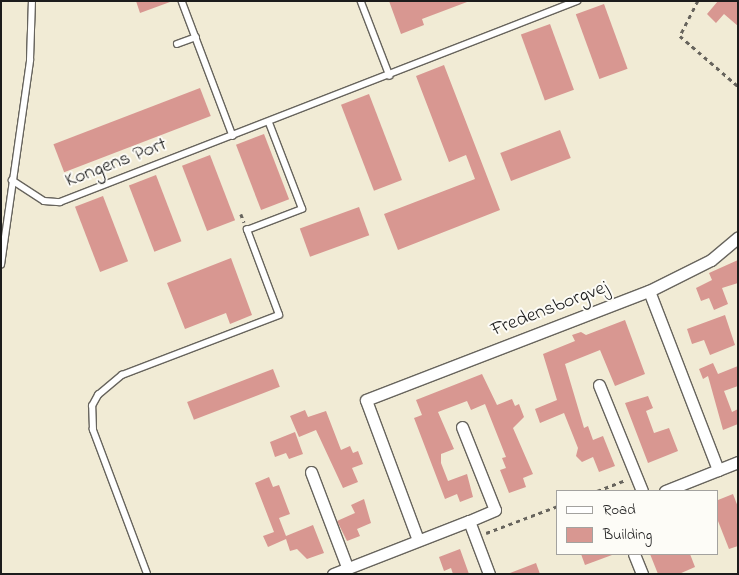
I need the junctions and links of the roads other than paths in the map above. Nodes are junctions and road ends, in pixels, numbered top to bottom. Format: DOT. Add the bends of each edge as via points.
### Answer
graph roads {
  1 [pos="32,1"];
  2 [pos="182,1"];
  3 [pos="361,1"];
  4 [pos="576,1"];
  5 [pos="196,37"];
  6 [pos="177,44"];
  7 [pos="390,76"];
  8 [pos="269,123"];
  9 [pos="233,136"];
  10 [pos="12,180"];
  11 [pos="738,237"];
  12 [pos="1,265"];
  13 [pos="649,291"];
  14 [pos="599,385"];
  15 [pos="462,427"];
  16 [pos="738,462"];
  17 [pos="718,470"];
  18 [pos="312,472"];
  19 [pos="642,490"];
  20 [pos="668,490"];
  21 [pos="469,521"];
  22 [pos="418,540"];
  23 [pos="634,555"];
  24 [pos="347,567"];
  25 [pos="147,574"];
  26 [pos="333,574"];
  27 [pos="488,574"];
  28 [pos="642,574"];
  1 -- 10 [label="lane" via="30,60"];
  2 -- 5 [label="lane"];
  3 -- 7 [label="lane"];
  4 -- 7 [label="lane, Kongens Port" via="559,12"];
  5 -- 6 [label="lane"];
  5 -- 9 [label="lane"];
  7 -- 8 [label="lane, Kongens Port"];
  8 -- 9 [label="lane, Kongens Port"];
  8 -- 25 [label="lane" via="302,209 247,230 280,315 122,375 98,395 92,406 93,430"];
  9 -- 10 [label="lane, Kongens Port" via="60,202 44,201"];
  10 -- 12 [label="lane"];
  11 -- 13 [label="street, Fredensborgvej" via="711,260"];
  13 -- 17 [label="street"];
  13 -- 22 [label="street, Fredensborgvej" via="366,400"];
  14 -- 19 [label="street"];
  15 -- 21 [label="street" via="494,510"];
  16 -- 17 [label="street"];
  17 -- 20 [label="street"];
  18 -- 24 [label="street"];
  21 -- 22 [label="street"];
  21 -- 27 [label="street"];
  22 -- 24 [label="street"];
  23 -- 28 [label="street"];
  24 -- 26 [label="street"];
}
